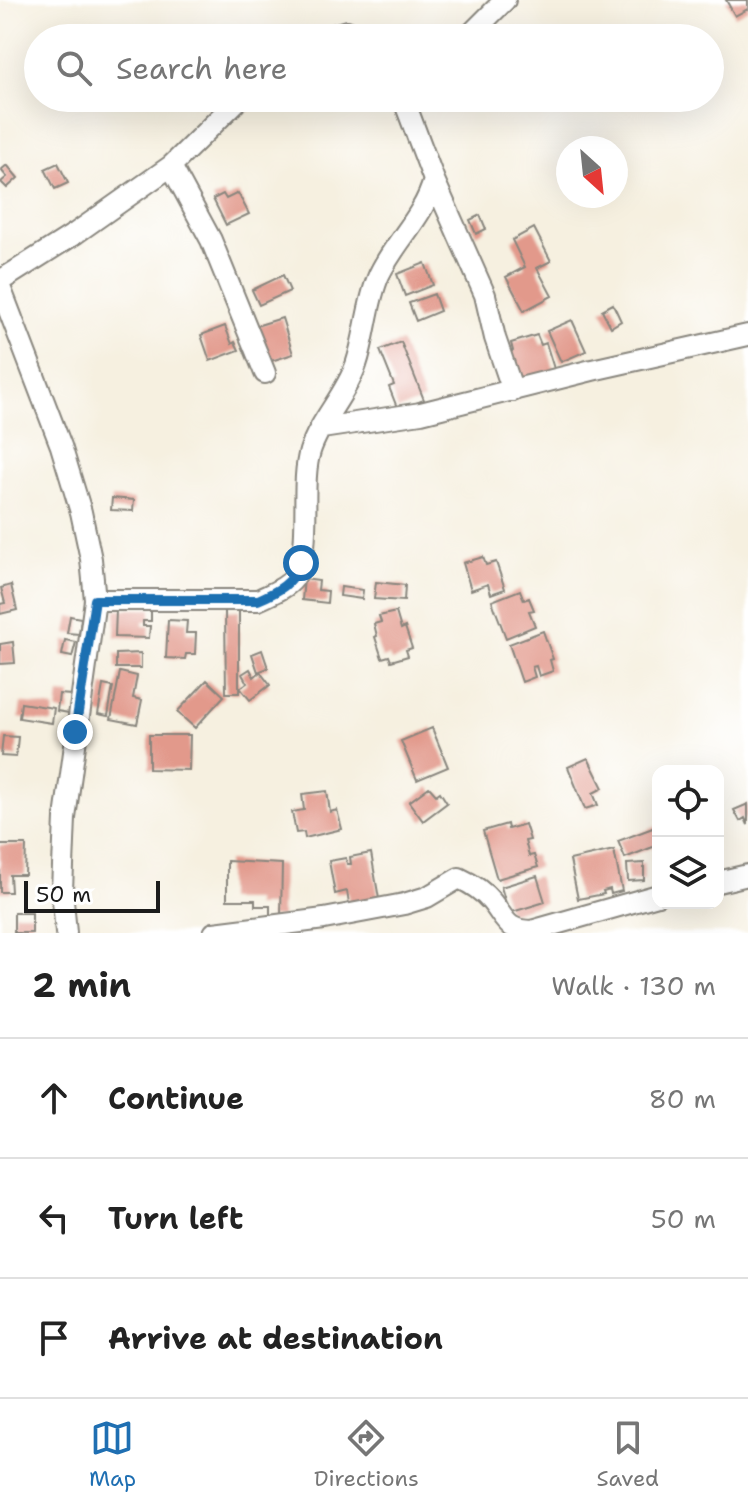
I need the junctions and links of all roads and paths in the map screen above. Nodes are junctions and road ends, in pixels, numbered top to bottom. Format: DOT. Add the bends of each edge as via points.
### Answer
graph roads {
  1 [pos="505,0"];
  2 [pos="481,24"];
  3 [pos="226,112"];
  4 [pos="408,112"];
  5 [pos="171,166"];
  6 [pos="434,180"];
  7 [pos="0,284"];
  8 [pos="5,312"];
  9 [pos="748,335"];
  10 [pos="265,373"];
  11 [pos="513,391"];
  12 [pos="322,428"];
  13 [pos="95,600"];
  14 [pos="748,875"];
  15 [pos="724,881"];
  16 [pos="652,897"];
  17 [pos="327,926"];
  18 [pos="66,933"];
  19 [pos="214,933"];
  1 -- 2 [label="street"];
  3 -- 5 [label="street"];
  4 -- 6 [label="street"];
  5 -- 7 [label="street"];
  5 -- 10 [label="street" via="211,240"];
  6 -- 11 [label="street" via="485,295"];
  6 -- 12 [label="street" via="378,278 356,366"];
  7 -- 8 [label="street"];
  8 -- 13 [label="street" via="61,446 81,512"];
  9 -- 11 [label="street"];
  11 -- 12 [label="street" via="421,413"];
  12 -- 13 [label="street" via="304,477 301,563 294,579 279,591 258,600"];
  13 -- 18 [label="street" via="65,818"];
  14 -- 15 [label="street"];
  16 -- 17 [label="street" via="531,931 517,930 475,885 459,878 427,897"];
  17 -- 19 [label="street"];
}
